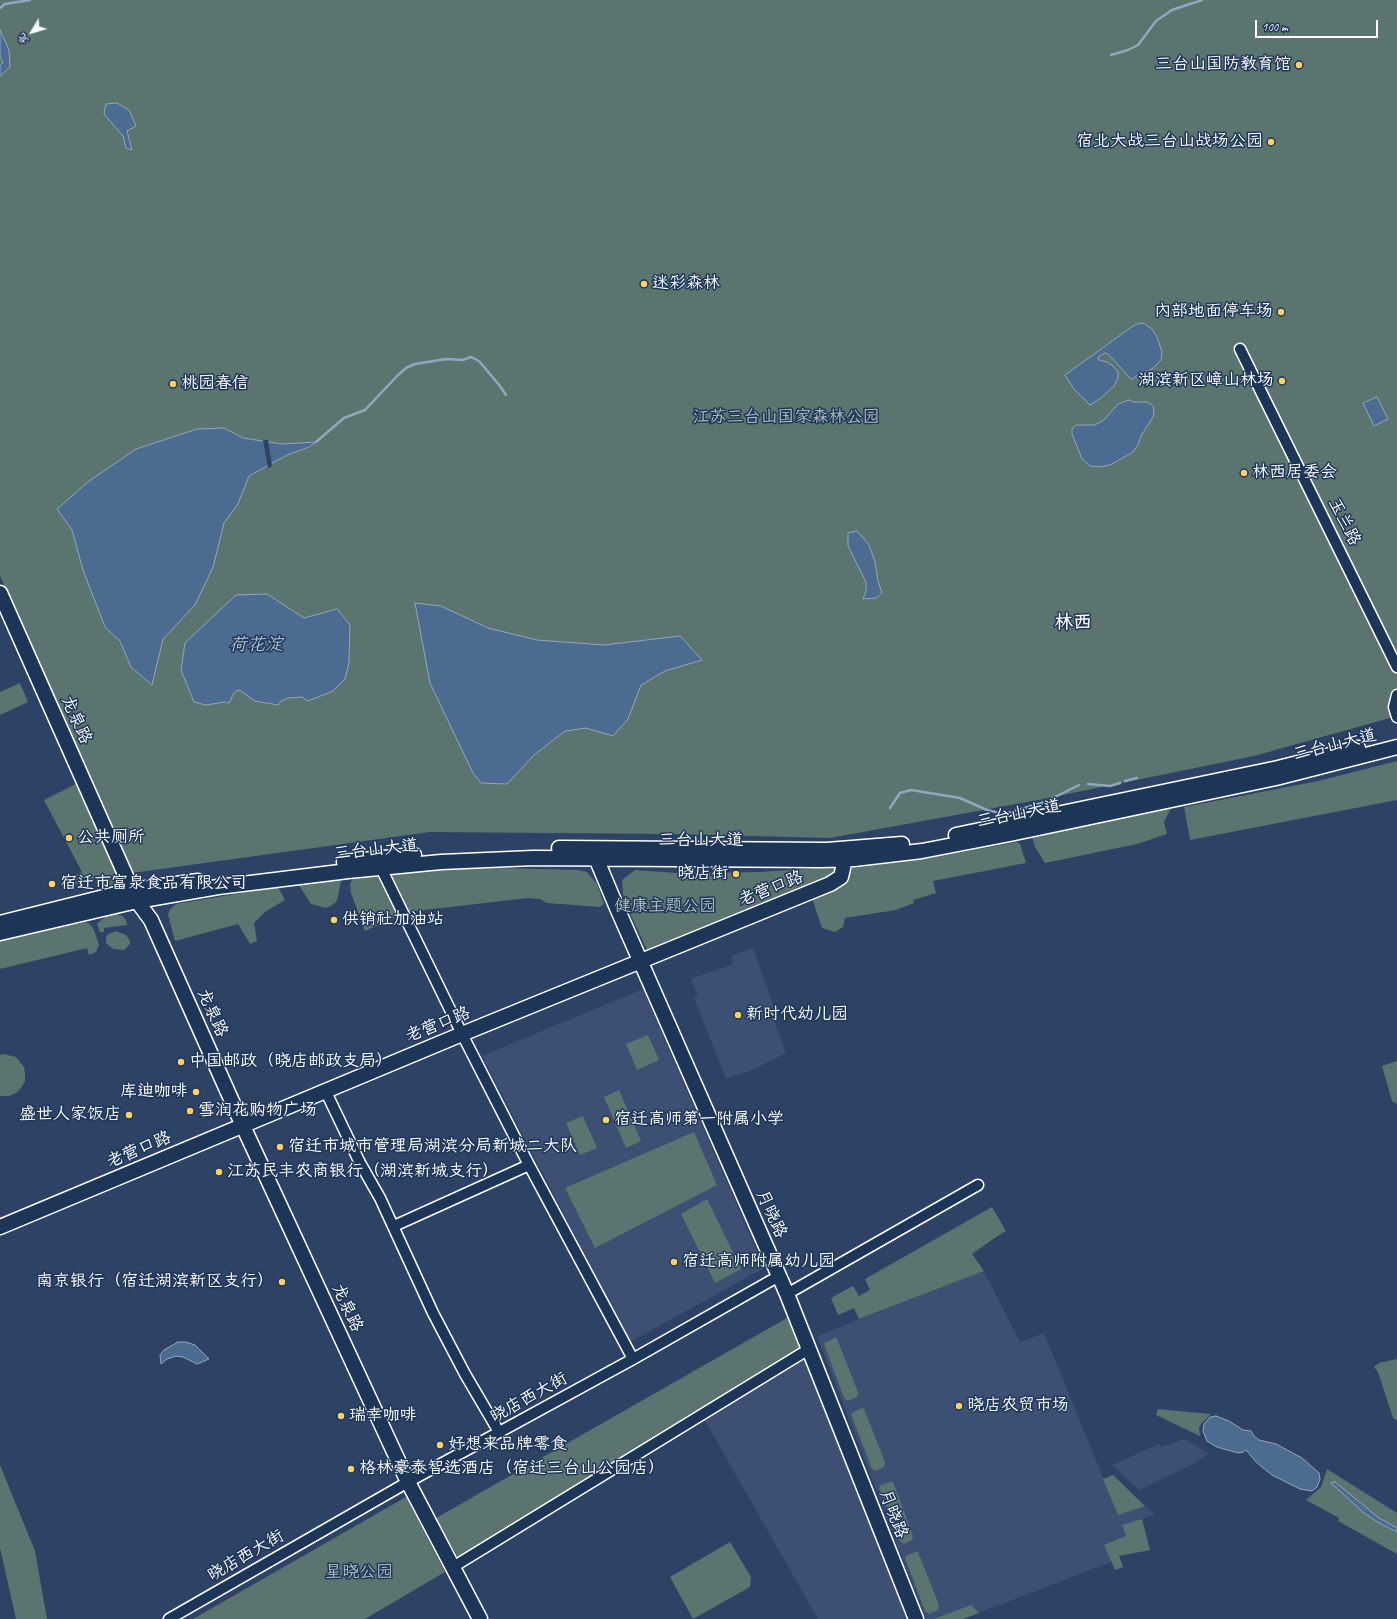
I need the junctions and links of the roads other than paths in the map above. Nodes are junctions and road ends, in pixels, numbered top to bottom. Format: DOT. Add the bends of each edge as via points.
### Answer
graph roads {
  1 [pos="1240,349"];
  2 [pos="0,593"];
  3 [pos="1397,667"];
  4 [pos="1397,695"];
  5 [pos="1397,717"];
  6 [pos="1397,738"];
  7 [pos="1397,748"];
  8 [pos="597,853"];
  9 [pos="844,854"];
  10 [pos="377,863"];
  11 [pos="135,895"];
  12 [pos="0,923"];
  13 [pos="0,933"];
  14 [pos="641,962"];
  15 [pos="462,1034"];
  16 [pos="326,1092"];
  17 [pos="244,1126"];
  18 [pos="529,1165"];
  19 [pos="978,1185"];
  20 [pos="394,1226"];
  21 [pos="0,1227"];
  22 [pos="779,1276"];
  23 [pos="787,1294"];
  24 [pos="809,1349"];
  25 [pos="633,1359"];
  26 [pos="499,1432"];
  27 [pos="408,1482"];
  28 [pos="452,1567"];
  29 [pos="169,1619"];
  30 [pos="480,1619"];
  31 [pos="916,1619"];
  1 -- 3 [label="street, 玉兰路"];
  2 -- 11 [label="street, 龙泉路"];
  4 -- 5 [label="street" via="1394,707"];
  6 -- 9 [label="street, 三台山大道" via="1278,768 924,842"];
  7 -- 9 [label="street, 三台山大道" via="1276,778 922,851"];
  8 -- 9 [label="street, 三台山大道" via="827,850"];
  8 -- 10 [label="street, 三台山大道" via="505,849"];
  8 -- 14 [label="street, 月晓路" via="617,908"];
  9 -- 14 [label="street, 老营口路" via="841,877 830,884"];
  10 -- 11 [label="street, 三台山大道"];
  10 -- 15 [label="street"];
  11 -- 12 [label="street, 三台山大道"];
  11 -- 13 [label="street, 三台山大道"];
  11 -- 17 [label="street, 龙泉路" via="151,920"];
  14 -- 15 [label="street, 老营口路"];
  14 -- 22 [label="street, 月晓路"];
  15 -- 16 [label="street, 老营口路"];
  15 -- 18 [label="street"];
  16 -- 17 [label="street, 老营口路"];
  16 -- 20 [label="street"];
  17 -- 21 [label="street, 老营口路"];
  17 -- 27 [label="street, 龙泉路"];
  18 -- 20 [label="street"];
  18 -- 25 [label="street"];
  19 -- 23 [label="street"];
  20 -- 26 [label="street" via="433,1313"];
  22 -- 23 [label="street, 月晓路"];
  22 -- 25 [label="street, 晓店西大街"];
  23 -- 24 [label="street, 月晓路"];
  24 -- 28 [label="street"];
  24 -- 31 [label="street, 月晓路"];
  25 -- 26 [label="street, 晓店西大街"];
  26 -- 27 [label="street, 晓店西大街"];
  27 -- 28 [label="street, 龙泉路"];
  27 -- 29 [label="street, 晓店西大街"];
  28 -- 30 [label="street, 龙泉路"];
}
